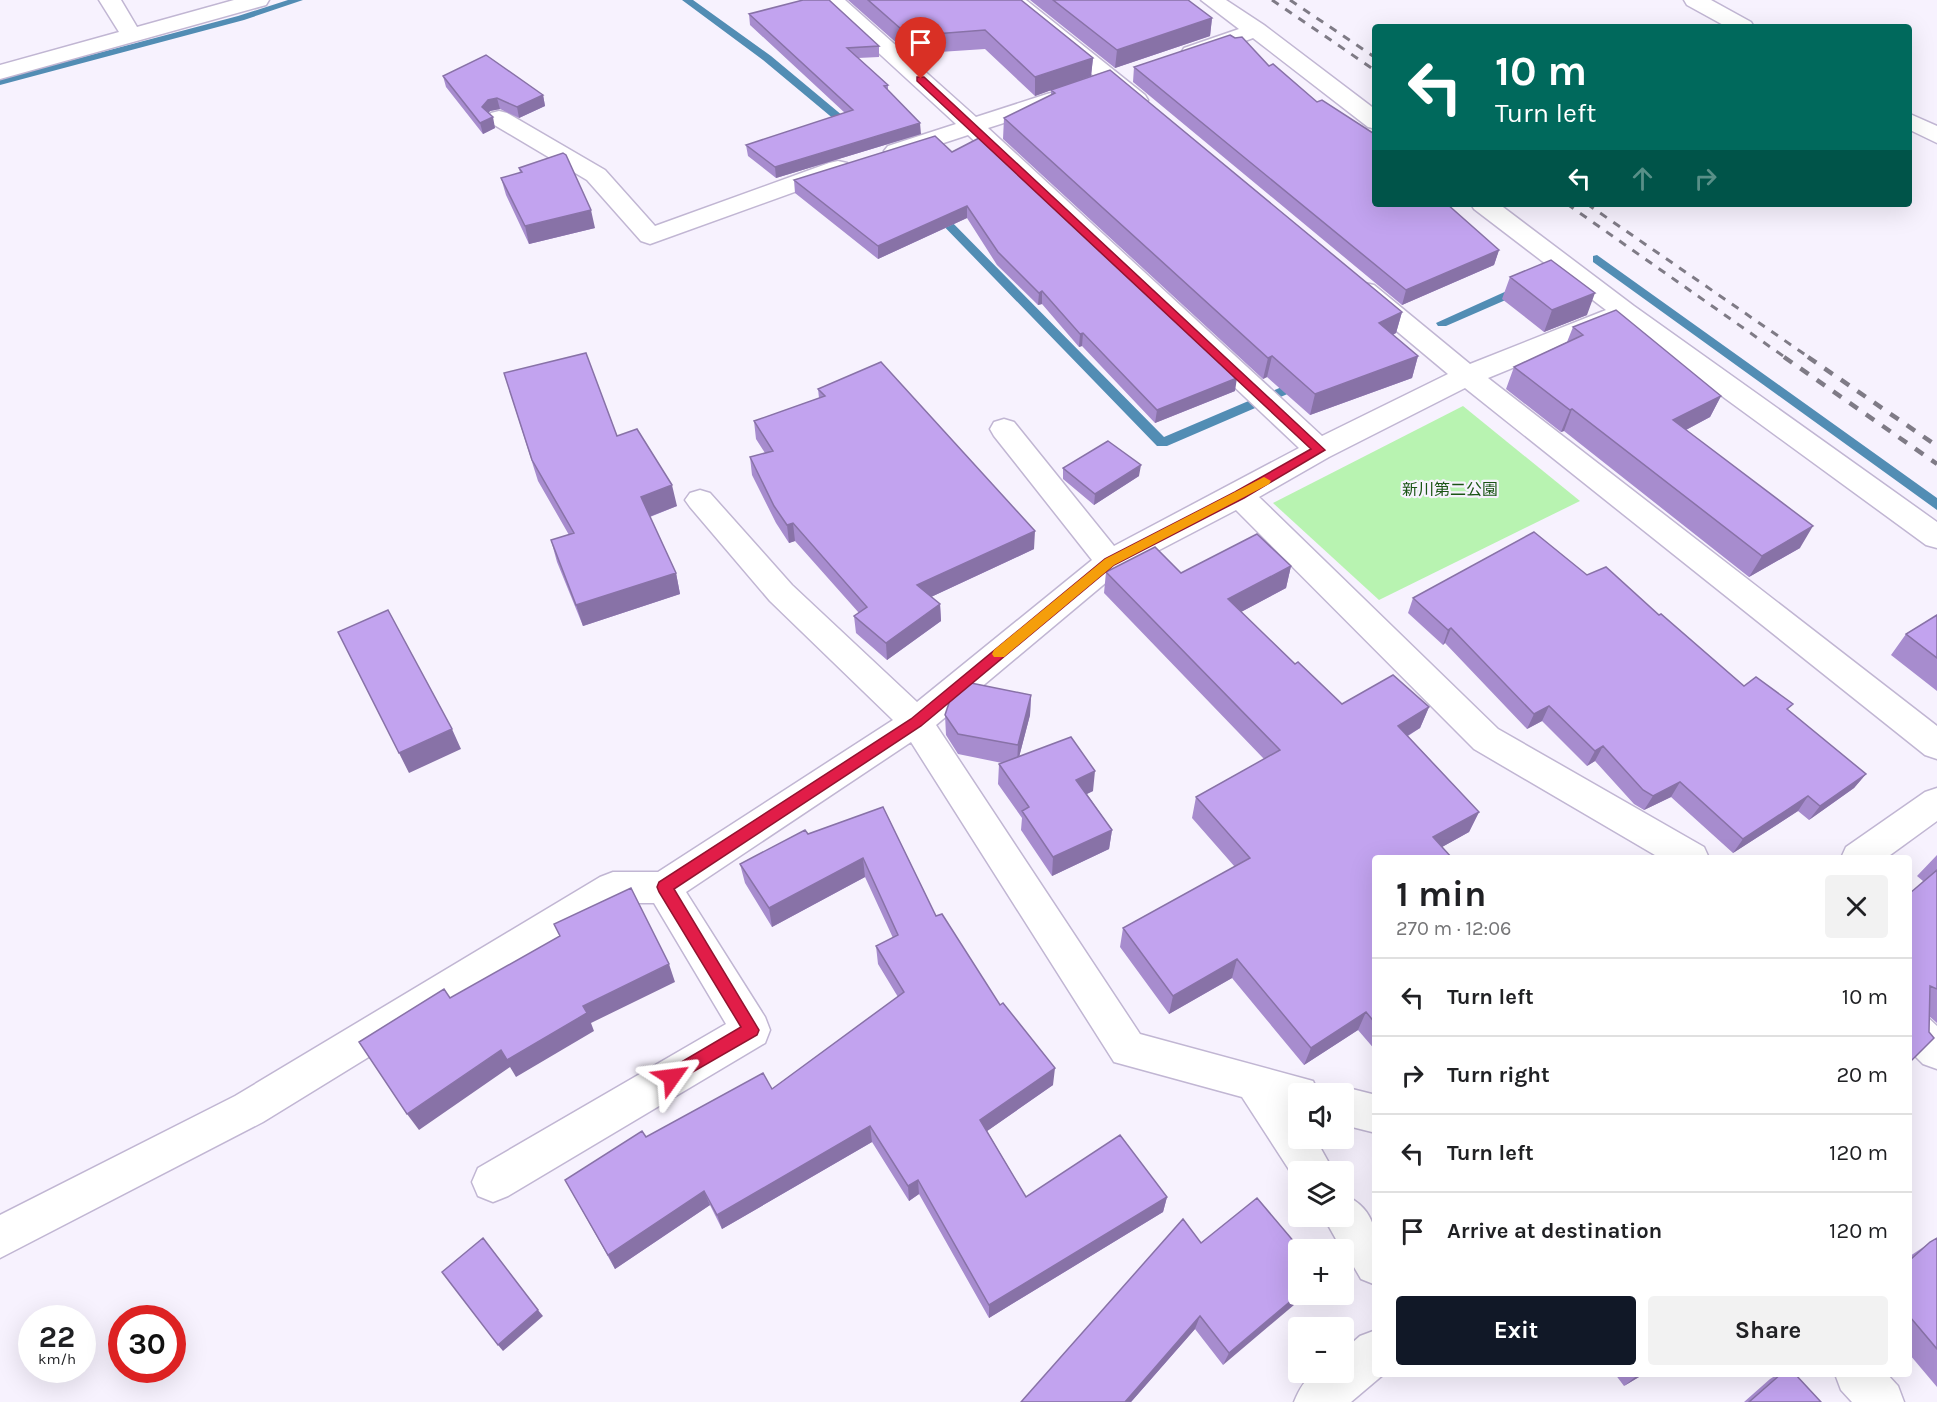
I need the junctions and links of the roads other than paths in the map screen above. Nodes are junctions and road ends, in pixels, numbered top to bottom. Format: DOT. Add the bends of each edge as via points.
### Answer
graph roads {
  1 [pos="110,0"];
  2 [pos="258,0"];
  3 [pos="832,0"];
  4 [pos="1013,0"];
  5 [pos="1212,0"];
  6 [pos="1695,0"];
  7 [pos="1738,24"];
  8 [pos="1256,30"];
  9 [pos="132,36"];
  10 [pos="1168,61"];
  11 [pos="0,72"];
  12 [pos="1070,94"];
  13 [pos="499,118"];
  14 [pos="1159,118"];
  15 [pos="1372,119"];
  16 [pos="1912,122"];
  17 [pos="973,127"];
  18 [pos="1937,136"];
  19 [pos="1487,207"];
  20 [pos="1349,277"];
  21 [pos="1625,312"];
  22 [pos="1467,376"];
  23 [pos="1004,429"];
  24 [pos="1319,450"];
  25 [pos="1239,495"];
  26 [pos="700,500"];
  27 [pos="1937,537"];
  28 [pos="1110,562"];
  29 [pos="916,723"];
  30 [pos="1937,745"];
  31 [pos="1937,802"];
  32 [pos="1686,855"];
  33 [pos="1863,855"];
  34 [pos="664,887"];
  35 [pos="1912,1028"];
  36 [pos="1937,1051"];
  37 [pos="1254,1082"];
  38 [pos="1288,1091"];
  39 [pos="1354,1108"];
  40 [pos="1372,1113"];
  41 [pos="1307,1161"];
  42 [pos="493,1182"];
  43 [pos="1351,1227"];
  44 [pos="0,1237"];
  45 [pos="1372,1258"];
  46 [pos="1372,1355"];
  47 [pos="1860,1377"];
  48 [pos="1316,1402"];
  49 [pos="1882,1402"];
  1 -- 9 [label="street"];
  2 -- 9 [label="street"];
  3 -- 17 [label="street"];
  4 -- 14 [label="street"];
  5 -- 8 [label="street"];
  6 -- 7 [label="street"];
  8 -- 10 [label="street"];
  8 -- 15 [label="street"];
  9 -- 11 [label="street"];
  12 -- 17 [label="street"];
  13 -- 17 [label="street" via="596,175 650,236 800,180"];
  16 -- 18 [label="street"];
  17 -- 24 [label="street"];
  19 -- 21 [label="street"];
  20 -- 22 [label="street"];
  21 -- 22 [label="street"];
  21 -- 27 [label="street"];
  22 -- 24 [label="street"];
  22 -- 30 [label="street"];
  23 -- 28 [label="street"];
  24 -- 25 [label="street"];
  25 -- 28 [label="street"];
  25 -- 32 [label="street" via="1486,739"];
  26 -- 29 [label="street" via="781,593"];
  28 -- 29 [label="street"];
  29 -- 34 [label="street"];
  29 -- 37 [label="street" via="1128,1049"];
  31 -- 33 [label="street"];
  34 -- 42 [label="street" via="751,1030"];
  34 -- 44 [label="street" via="613,888 249,1109"];
  35 -- 36 [label="street"];
  37 -- 38 [label="street"];
  37 -- 41 [label="street"];
  39 -- 40 [label="street"];
  43 -- 45 [label="street"];
  46 -- 48 [label="street"];
  47 -- 49 [label="street"];
}
